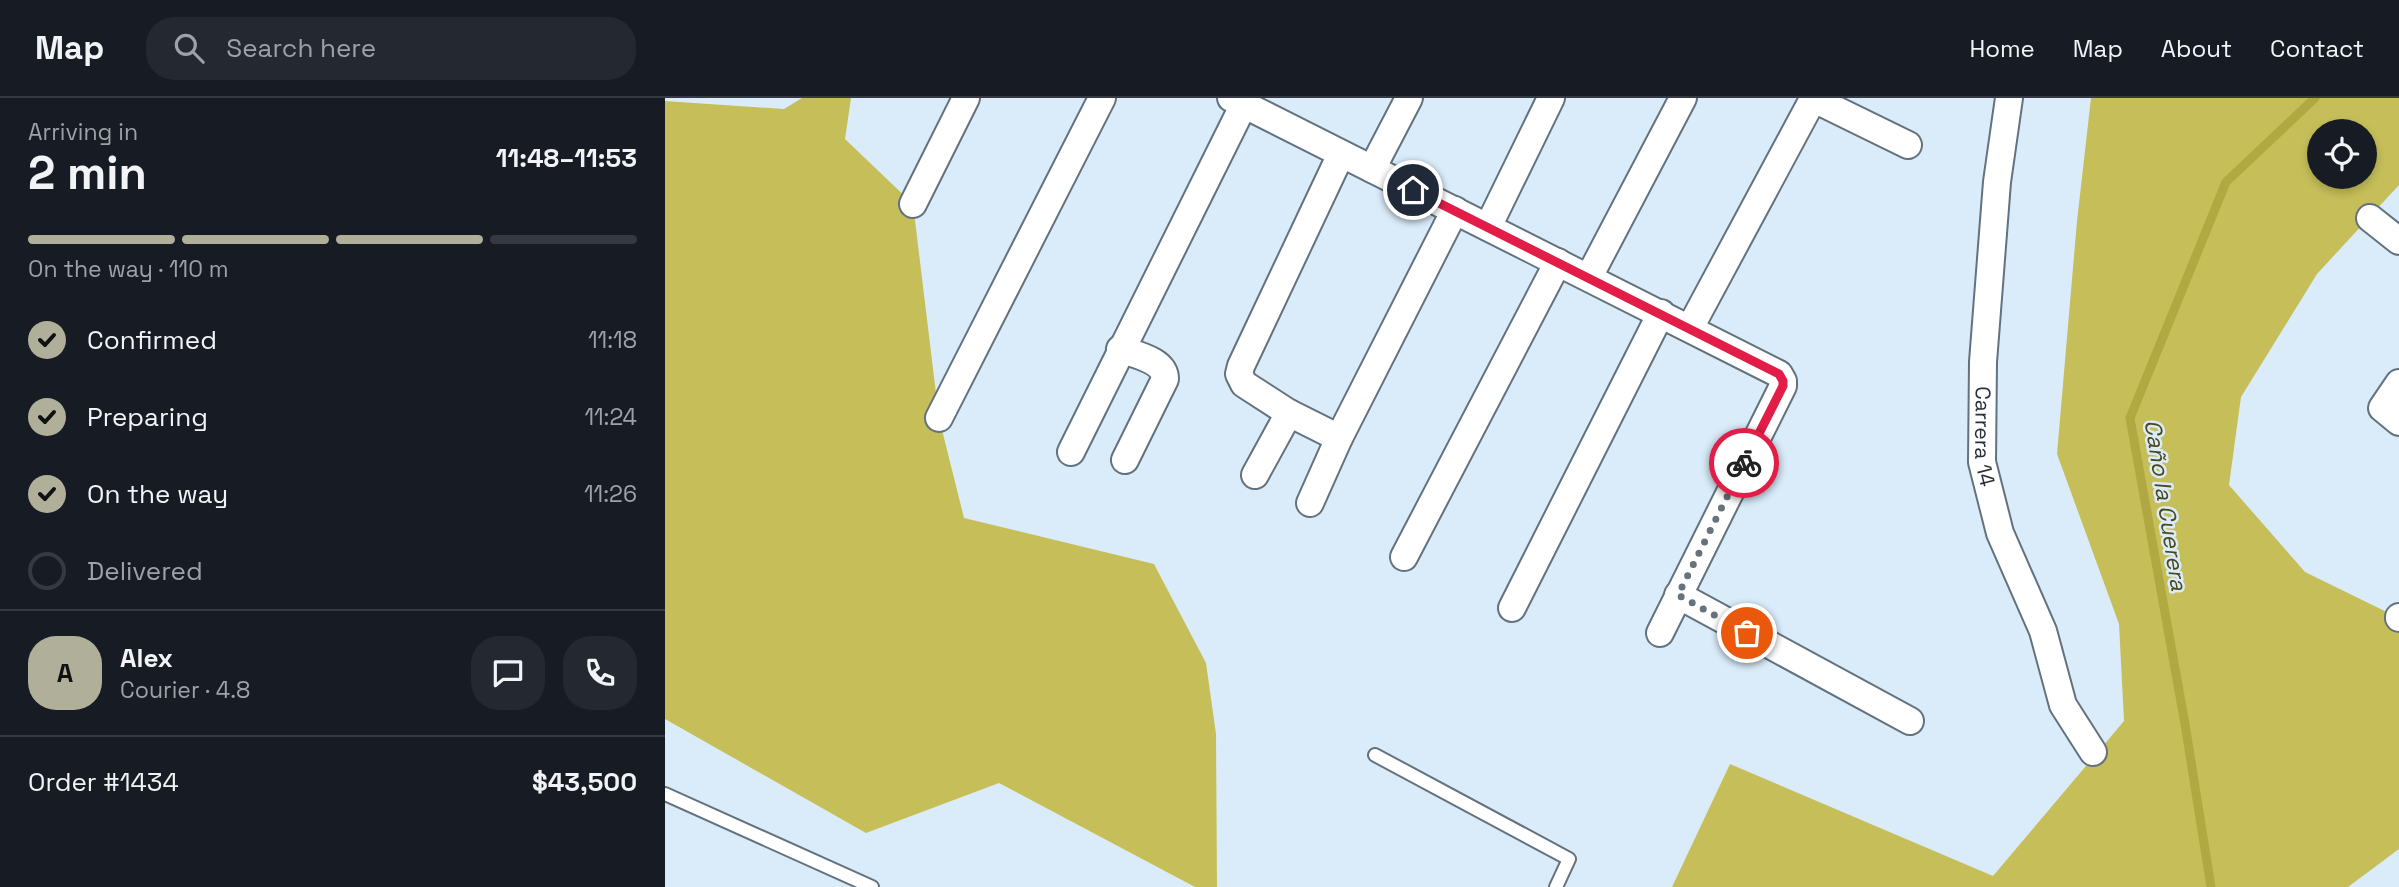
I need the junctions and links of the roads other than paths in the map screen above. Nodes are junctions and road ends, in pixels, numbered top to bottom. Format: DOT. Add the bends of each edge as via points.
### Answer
graph roads {
  1 [pos="965,98"];
  2 [pos="1102,98"];
  3 [pos="1409,98"];
  4 [pos="1551,98"];
  5 [pos="1683,98"];
  6 [pos="1812,98"];
  7 [pos="2009,98"];
  8 [pos="1253,104"];
  9 [pos="1908,145"];
  10 [pos="1341,154"];
  11 [pos="1372,169"];
  12 [pos="913,204"];
  13 [pos="1455,211"];
  14 [pos="2370,218"];
  15 [pos="1488,227"];
  16 [pos="2399,241"];
  17 [pos="1558,262"];
  18 [pos="1589,277"];
  19 [pos="1661,313"];
  20 [pos="1690,328"];
  21 [pos="1121,349"];
  22 [pos="2399,383"];
  23 [pos="1289,413"];
  24 [pos="2391,415"];
  25 [pos="939,418"];
  26 [pos="1339,438"];
  27 [pos="1071,452"];
  28 [pos="1125,460"];
  29 [pos="1255,475"];
  30 [pos="1310,503"];
  31 [pos="1403,557"];
  32 [pos="1678,595"];
  33 [pos="1512,608"];
  34 [pos="1660,633"];
  35 [pos="1910,721"];
  36 [pos="2093,752"];
  37 [pos="1375,755"];
  38 [pos="665,794"];
  39 [pos="872,887"];
  40 [pos="1556,887"];
  1 -- 12 [label="street"];
  2 -- 25 [label="street"];
  3 -- 11 [label="street"];
  4 -- 15 [label="street"];
  5 -- 18 [label="street"];
  6 -- 9 [label="street"];
  6 -- 20 [label="street"];
  7 -- 36 [label="street, Carrera 14" via="1997,182 1983,362 1982,462 2000,533 2043,631 2063,705"];
  8 -- 10 [label="street"];
  8 -- 21 [label="street"];
  10 -- 11 [label="street"];
  10 -- 23 [label="street" via="1239,374 1244,384"];
  11 -- 13 [label="street"];
  13 -- 15 [label="street"];
  13 -- 26 [label="street"];
  14 -- 16 [label="street"];
  15 -- 17 [label="street"];
  17 -- 18 [label="street"];
  17 -- 31 [label="street"];
  18 -- 19 [label="street"];
  19 -- 20 [label="street"];
  19 -- 33 [label="street"];
  20 -- 32 [label="street" via="1779,374 1783,386"];
  21 -- 27 [label="street"];
  21 -- 28 [label="street" via="1165,371"];
  22 -- 24 [label="street"];
  23 -- 26 [label="street"];
  23 -- 29 [label="street"];
  26 -- 30 [label="street"];
  32 -- 34 [label="street"];
  32 -- 35 [label="street"];
  37 -- 40 [label="lane" via="1569,859"];
  38 -- 39 [label="lane"];
}
